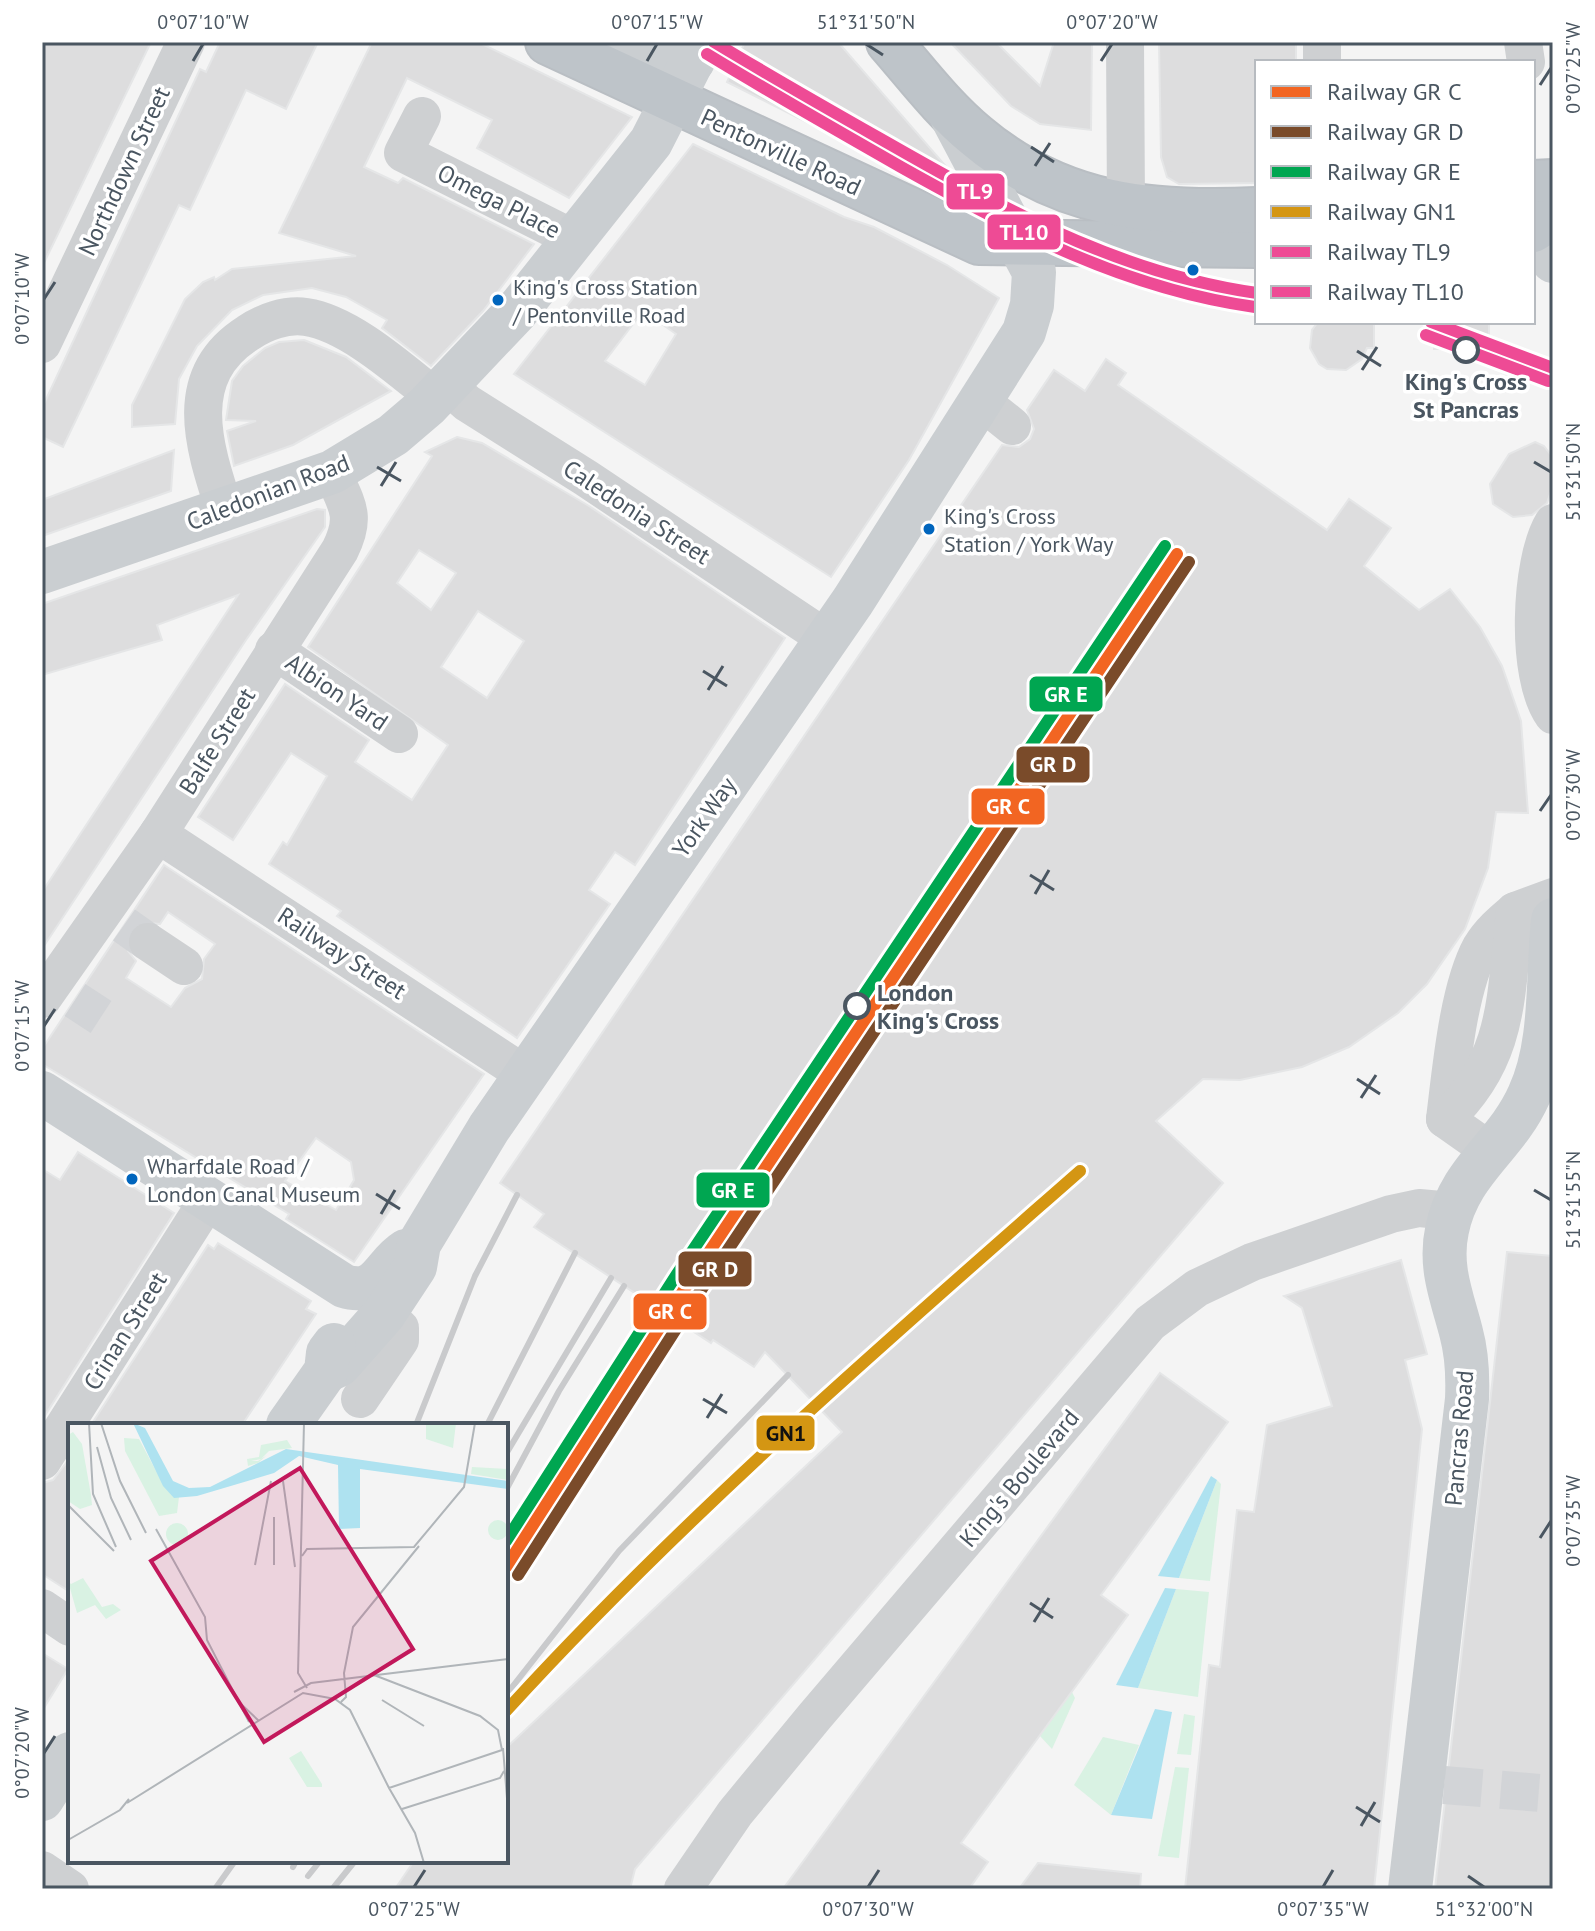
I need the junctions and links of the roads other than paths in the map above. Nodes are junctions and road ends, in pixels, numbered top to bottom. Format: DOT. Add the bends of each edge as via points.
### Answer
graph roads {
  1 [pos="186,42"];
  2 [pos="548,42"];
  3 [pos="610,42"];
  4 [pos="889,42"];
  5 [pos="1125,42"];
  6 [pos="698,52"];
  7 [pos="674,102"];
  8 [pos="943,105"];
  9 [pos="422,116"];
  10 [pos="1535,184"];
  11 [pos="1126,207"];
  12 [pos="1255,210"];
  13 [pos="1542,213"];
  14 [pos="574,239"];
  15 [pos="1255,245"];
  16 [pos="1036,255"];
  17 [pos="43,339"];
  18 [pos="442,391"];
  19 [pos="332,472"];
  20 [pos="225,511"];
  21 [pos="1553,523"];
  22 [pos="42,572"];
  23 [pos="827,639"];
  24 [pos="274,650"];
  25 [pos="1553,664"];
  26 [pos="1550,711"];
  27 [pos="399,734"];
  28 [pos="158,834"];
  29 [pos="1553,897"];
  30 [pos="1534,915"];
  31 [pos="125,926"];
  32 [pos="184,966"];
  33 [pos="56,994"];
  34 [pos="526,1075"];
  35 [pos="42,1093"];
  36 [pos="1489,1150"];
  37 [pos="208,1200"];
  38 [pos="1452,1211"];
  39 [pos="362,1295"];
  40 [pos="360,1399"];
  41 [pos="289,1423"];
  42 [pos="42,1461"];
  43 [pos="42,1608"];
  44 [pos="68,1626"];
  45 [pos="42,1870"];
  46 [pos="70,1889"];
  47 [pos="683,1889"];
  48 [pos="1414,1889"];
  1 -- 17 [label="street, Northdown Street"];
  2 -- 7 [label="highway, Pentonville Road"];
  3 -- 6 [label="main road" via="653,64 674,66"];
  4 -- 8 [label="highway"];
  5 -- 11 [label="street"];
  6 -- 7 [label="main road, Caledonian Road"];
  7 -- 14 [label="main road, Caledonian Road" via="659,132"];
  7 -- 16 [label="highway, Pentonville Road" via="979,242"];
  8 -- 11 [label="highway" via="1017,166 1066,189"];
  8 -- 16 [label="main road"];
  9 -- 14 [label="street, Omega Place" via="403,153"];
  10 -- 13 [label="street"];
  11 -- 12 [label="highway" via="1201,213"];
  14 -- 18 [label="main road, Caledonian Road" via="516,312"];
  15 -- 16 [label="highway, Pentonville Road" via="1093,241"];
  16 -- 23 [label="main road, York Way" via="1032,305 997,414"];
  18 -- 19 [label="main road, Caledonian Road" via="393,435"];
  18 -- 20 [label="street, Caledonia Street" via="319,320 286,317 255,328 221,359 203,403 203,440"];
  18 -- 23 [label="street, Caledonia Street" via="586,478"];
  19 -- 20 [label="main road, Caledonian Road"];
  19 -- 24 [label="street, Balfe Street" via="348,509 350,530"];
  20 -- 22 [label="main road, Caledonian Road"];
  21 -- 26 [label="street" via="1543,540 1533,639 1536,675"];
  23 -- 34 [label="main road, York Way"];
  24 -- 27 [label="street, Albion Yard"];
  24 -- 28 [label="street, Balfe Street"];
  25 -- 26 [label="street"];
  28 -- 31 [label="street, Balfe Street"];
  28 -- 34 [label="street, Railway Street"];
  29 -- 30 [label="street"];
  30 -- 36 [label="main road, Pancras Road" via="1538,1070 1519,1114"];
  30 -- 36 [label="street" via="1488,1067 1445,1119"];
  31 -- 32 [label="street"];
  31 -- 33 [label="street, Balfe Street"];
  34 -- 39 [label="main road, York Way" via="408,1250 415,1267"];
  35 -- 37 [label="main road"];
  36 -- 38 [label="main road, Pancras Road" via="1464,1183"];
  37 -- 39 [label="main road"];
  37 -- 42 [label="street, Crinan Street"];
  38 -- 47 [label="street, King's Boulevard" via="1419,1208 1391,1214 1252,1262 1197,1288 1150,1323 805,1728 735,1813"];
  38 -- 48 [label="main road, Pancras Road" via="1445,1269 1465,1349 1467,1399 1433,1784"];
  39 -- 40 [label="street" via="400,1328 400,1340"];
  39 -- 41 [label="main road, York Way" via="339,1365 328,1361"];
  43 -- 44 [label="street"];
  45 -- 46 [label="street"];
}
